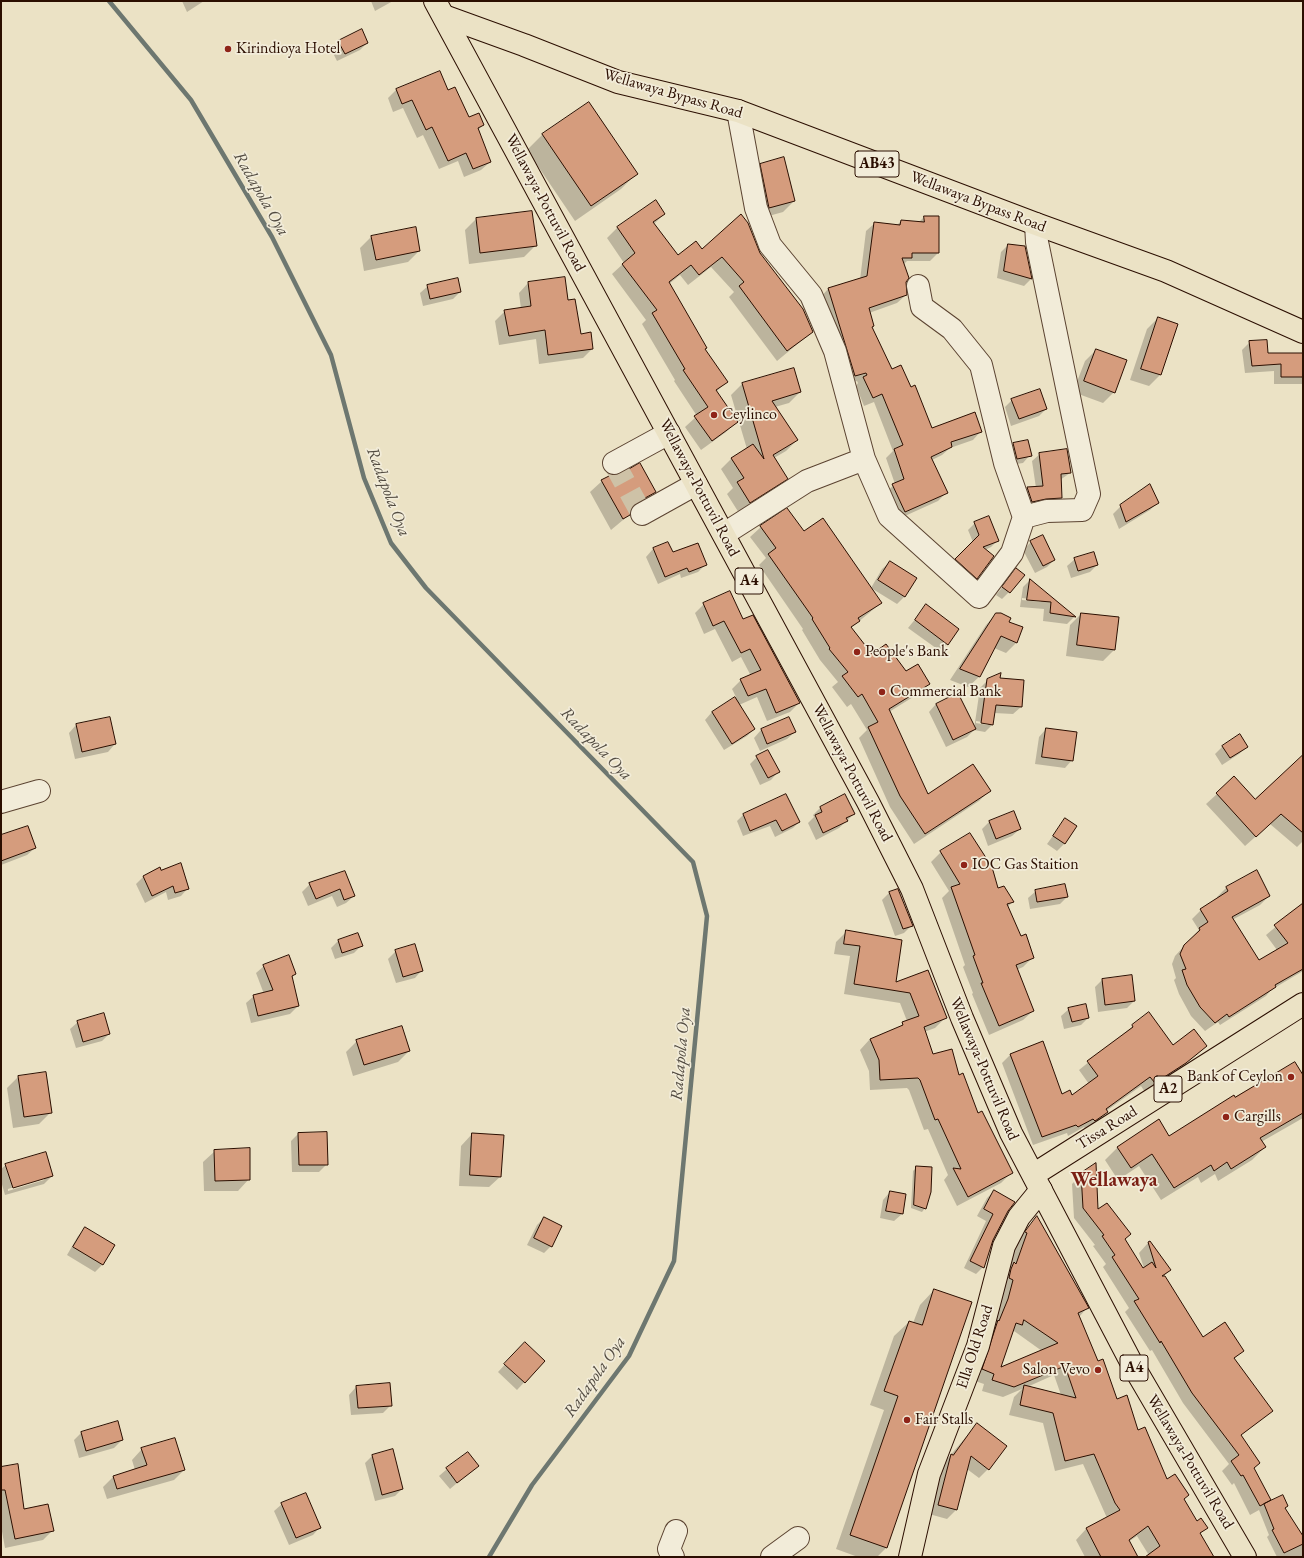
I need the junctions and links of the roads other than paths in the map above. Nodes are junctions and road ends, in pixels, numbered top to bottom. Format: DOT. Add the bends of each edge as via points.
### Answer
graph roads {
  1 [pos="439,9"];
  2 [pos="738,111"];
  3 [pos="1036,224"];
  4 [pos="918,286"];
  5 [pos="1303,332"];
  6 [pos="669,433"];
  7 [pos="864,459"];
  8 [pos="614,463"];
  9 [pos="696,484"];
  10 [pos="642,514"];
  11 [pos="1024,517"];
  12 [pos="724,534"];
  13 [pos="39,791"];
  14 [pos="1,802"];
  15 [pos="1303,1004"];
  16 [pos="1037,1183"];
  17 [pos="676,1531"];
  18 [pos="798,1538"];
  19 [pos="673,1557"];
  20 [pos="772,1557"];
  21 [pos="910,1557"];
  22 [pos="1245,1557"];
  1 -- 2 [label="main road, Wellawaya Bypass Road / AB43" via="618,82"];
  1 -- 6 [label="main road, Wellawaya-Pottuvil Road / A4"];
  2 -- 3 [label="main road, Wellawaya Bypass Road / AB43"];
  2 -- 7 [label="street" via="756,208 770,245 811,295 835,352"];
  3 -- 5 [label="main road, Wellawaya Bypass Road / AB43" via="1166,271"];
  3 -- 11 [label="street" via="1037,242 1090,494 1082,510 1047,511"];
  4 -- 11 [label="street" via="922,307 952,329 981,365 1005,463"];
  6 -- 8 [label="street"];
  6 -- 9 [label="main road, Wellawaya-Pottuvil Road / A4"];
  7 -- 11 [label="street" via="888,516 979,597 1012,553"];
  7 -- 12 [label="street" via="807,481"];
  9 -- 10 [label="street"];
  9 -- 12 [label="main road, Wellawaya-Pottuvil Road / A4"];
  12 -- 16 [label="main road, Wellawaya-Pottuvil Road / A4" via="899,862 992,1092"];
  13 -- 14 [label="street"];
  15 -- 16 [label="main road, Tissa Road / A2"];
  16 -- 21 [label="main road, Ella Old Road" via="1004,1246 978,1346 929,1474"];
  16 -- 22 [label="main road, Wellawaya-Pottuvil Road / A4" via="1130,1362"];
  17 -- 19 [label="street" via="669,1549"];
  18 -- 20 [label="street"];
}
